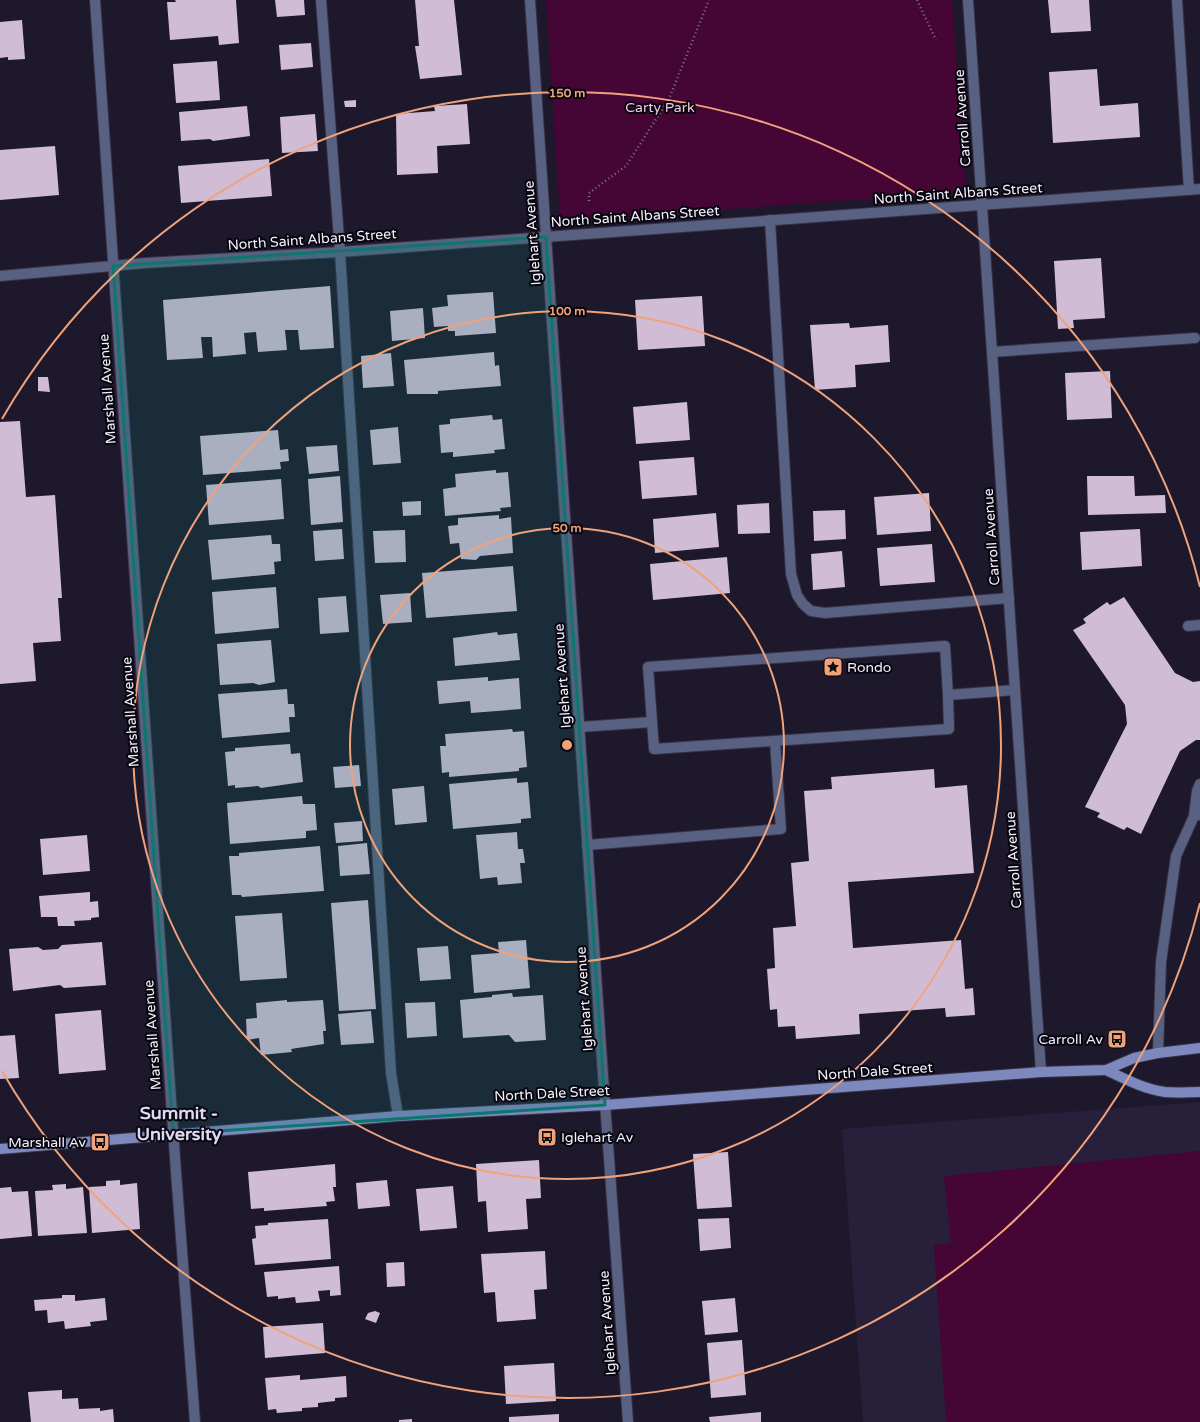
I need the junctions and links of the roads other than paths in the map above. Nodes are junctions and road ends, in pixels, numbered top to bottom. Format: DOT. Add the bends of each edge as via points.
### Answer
graph roads {
  1 [pos="95,0"];
  2 [pos="321,0"];
  3 [pos="530,0"];
  4 [pos="968,0"];
  5 [pos="1177,0"];
  6 [pos="1200,189"];
  7 [pos="1189,190"];
  8 [pos="982,205"];
  9 [pos="770,220"];
  10 [pos="546,237"];
  11 [pos="340,252"];
  12 [pos="113,266"];
  13 [pos="0,276"];
  14 [pos="1195,338"];
  15 [pos="992,352"];
  16 [pos="1009,598"];
  17 [pos="1200,625"];
  18 [pos="1188,626"];
  19 [pos="1015,690"];
  20 [pos="948,696"];
  21 [pos="652,722"];
  22 [pos="580,727"];
  23 [pos="775,741"];
  24 [pos="1200,784"];
  25 [pos="1197,816"];
  26 [pos="587,845"];
  27 [pos="1200,1048"];
  28 [pos="1158,1052"];
  29 [pos="1106,1070"];
  30 [pos="1041,1072"];
  31 [pos="1200,1092"];
  32 [pos="605,1105"];
  33 [pos="398,1116"];
  34 [pos="173,1134"];
  35 [pos="0,1150"];
  36 [pos="195,1422"];
  37 [pos="628,1422"];
  1 -- 12 [label="street, Marshall Avenue"];
  2 -- 11 [label="street"];
  3 -- 10 [label="street, Iglehart Avenue"];
  4 -- 8 [label="street, Carroll Avenue"];
  5 -- 7 [label="street"];
  6 -- 7 [label="street, North Saint Albans Street"];
  7 -- 8 [label="street, North Saint Albans Street"];
  8 -- 9 [label="street, North Saint Albans Street"];
  8 -- 15 [label="street, Carroll Avenue"];
  9 -- 10 [label="street, North Saint Albans Street"];
  9 -- 16 [label="street" via="791,574 797,595 811,610 825,613"];
  10 -- 11 [label="street, North Saint Albans Street"];
  10 -- 22 [label="street, Iglehart Avenue"];
  11 -- 12 [label="street, North Saint Albans Street"];
  11 -- 33 [label="street" via="391,1073"];
  12 -- 13 [label="street, North Saint Albans Street"];
  12 -- 34 [label="street, Marshall Avenue"];
  14 -- 15 [label="street"];
  15 -- 16 [label="street, Carroll Avenue"];
  16 -- 19 [label="street, Carroll Avenue"];
  17 -- 18 [label="street"];
  19 -- 20 [label="street"];
  19 -- 30 [label="street, Carroll Avenue"];
  20 -- 21 [label="street" via="944,646 648,667"];
  20 -- 23 [label="street" via="949,729"];
  21 -- 22 [label="street"];
  21 -- 23 [label="street" via="654,749"];
  22 -- 26 [label="street, Iglehart Avenue"];
  23 -- 26 [label="street" via="781,829"];
  24 -- 25 [label="street" via="1197,791"];
  25 -- 28 [label="street" via="1176,856 1161,962"];
  26 -- 32 [label="street, Iglehart Avenue"];
  27 -- 28 [label="main road, North Dale Street"];
  28 -- 29 [label="main road, North Dale Street" via="1134,1058"];
  29 -- 30 [label="main road, North Dale Street"];
  29 -- 31 [label="main road, North Dale Street" via="1134,1084 1164,1092"];
  30 -- 32 [label="main road, North Dale Street"];
  32 -- 33 [label="main road, North Dale Street"];
  32 -- 37 [label="street, Iglehart Avenue"];
  33 -- 34 [label="main road, North Dale Street"];
  34 -- 35 [label="main road, North Dale Street"];
  34 -- 36 [label="street, Marshall Avenue"];
}
